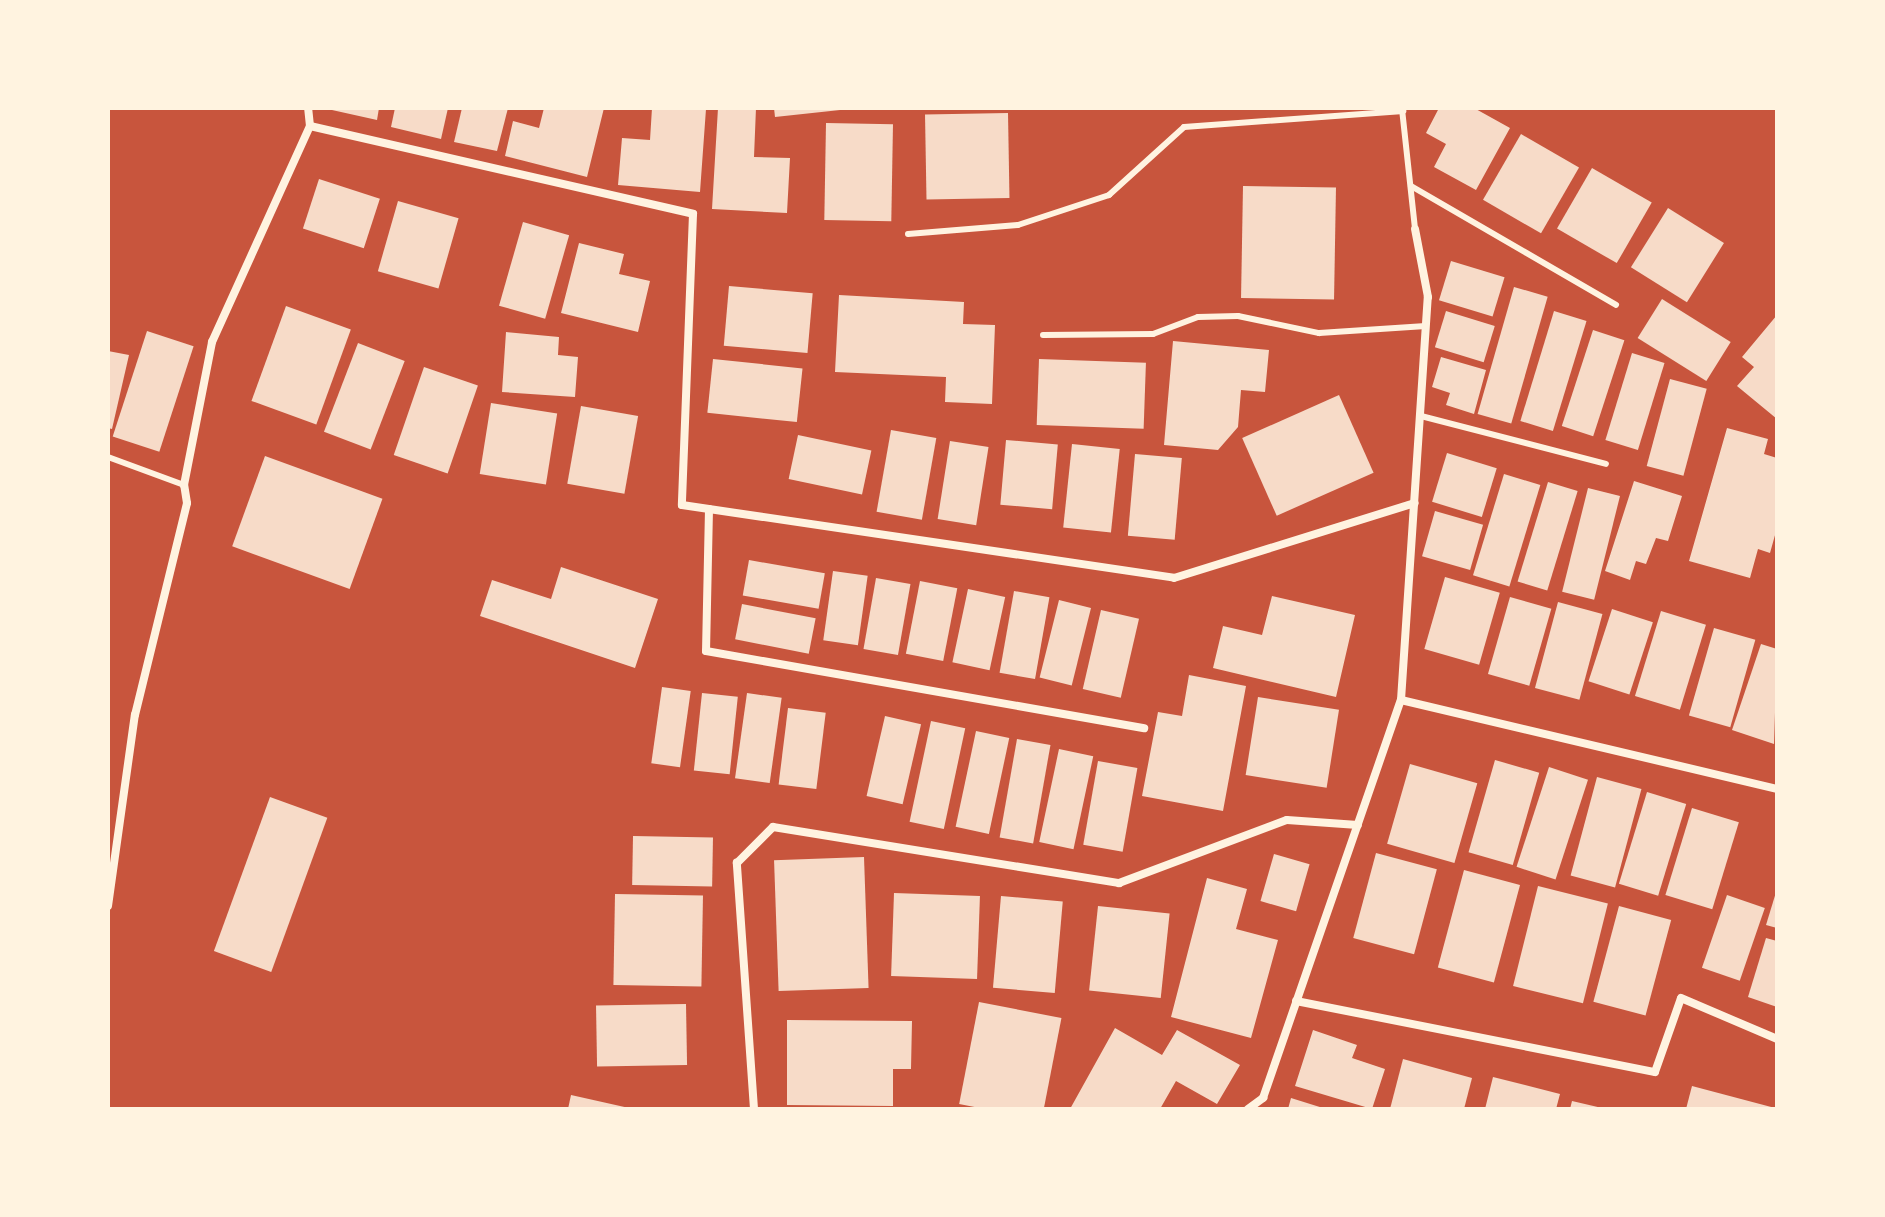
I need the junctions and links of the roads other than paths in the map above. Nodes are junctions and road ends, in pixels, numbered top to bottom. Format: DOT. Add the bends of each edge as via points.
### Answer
graph roads {
  1 [pos="308,108"];
  2 [pos="1402,110"];
  3 [pos="310,126"];
  4 [pos="1411,186"];
  5 [pos="1415,229"];
  6 [pos="908,234"];
  7 [pos="1616,305"];
  8 [pos="1426,326"];
  9 [pos="1043,335"];
  10 [pos="1421,416"];
  11 [pos="108,457"];
  12 [pos="1606,464"];
  13 [pos="184,485"];
  14 [pos="1415,503"];
  15 [pos="709,509"];
  16 [pos="1401,700"];
  17 [pos="1144,728"];
  18 [pos="1777,789"];
  19 [pos="1358,825"];
  20 [pos="108,906"];
  21 [pos="1296,1001"];
  22 [pos="1777,1039"];
  23 [pos="754,1109"];
  24 [pos="1248,1109"];
  1 -- 3 [label="street"];
  2 -- 4 [label="lane"];
  2 -- 6 [label="lane" via="1184,127 1109,195 1018,225"];
  3 -- 13 [label="street" via="212,342"];
  3 -- 15 [label="street" via="693,214 682,505"];
  4 -- 5 [label="lane"];
  4 -- 7 [label="lane"];
  5 -- 8 [label="street" via="1428,297"];
  8 -- 9 [label="lane" via="1319,333 1238,316 1198,317 1153,334"];
  8 -- 10 [label="street"];
  10 -- 12 [label="lane"];
  10 -- 14 [label="street"];
  11 -- 13 [label="lane"];
  13 -- 20 [label="street" via="187,503 135,715"];
  14 -- 15 [label="street" via="1174,578"];
  14 -- 16 [label="street"];
  15 -- 17 [label="street" via="706,651"];
  16 -- 18 [label="street"];
  16 -- 19 [label="street"];
  19 -- 21 [label="street"];
  19 -- 23 [label="street" via="1287,820 1119,883 773,827 737,863"];
  21 -- 22 [label="street" via="1655,1072 1681,998"];
  21 -- 24 [label="street" via="1263,1098"];
}
